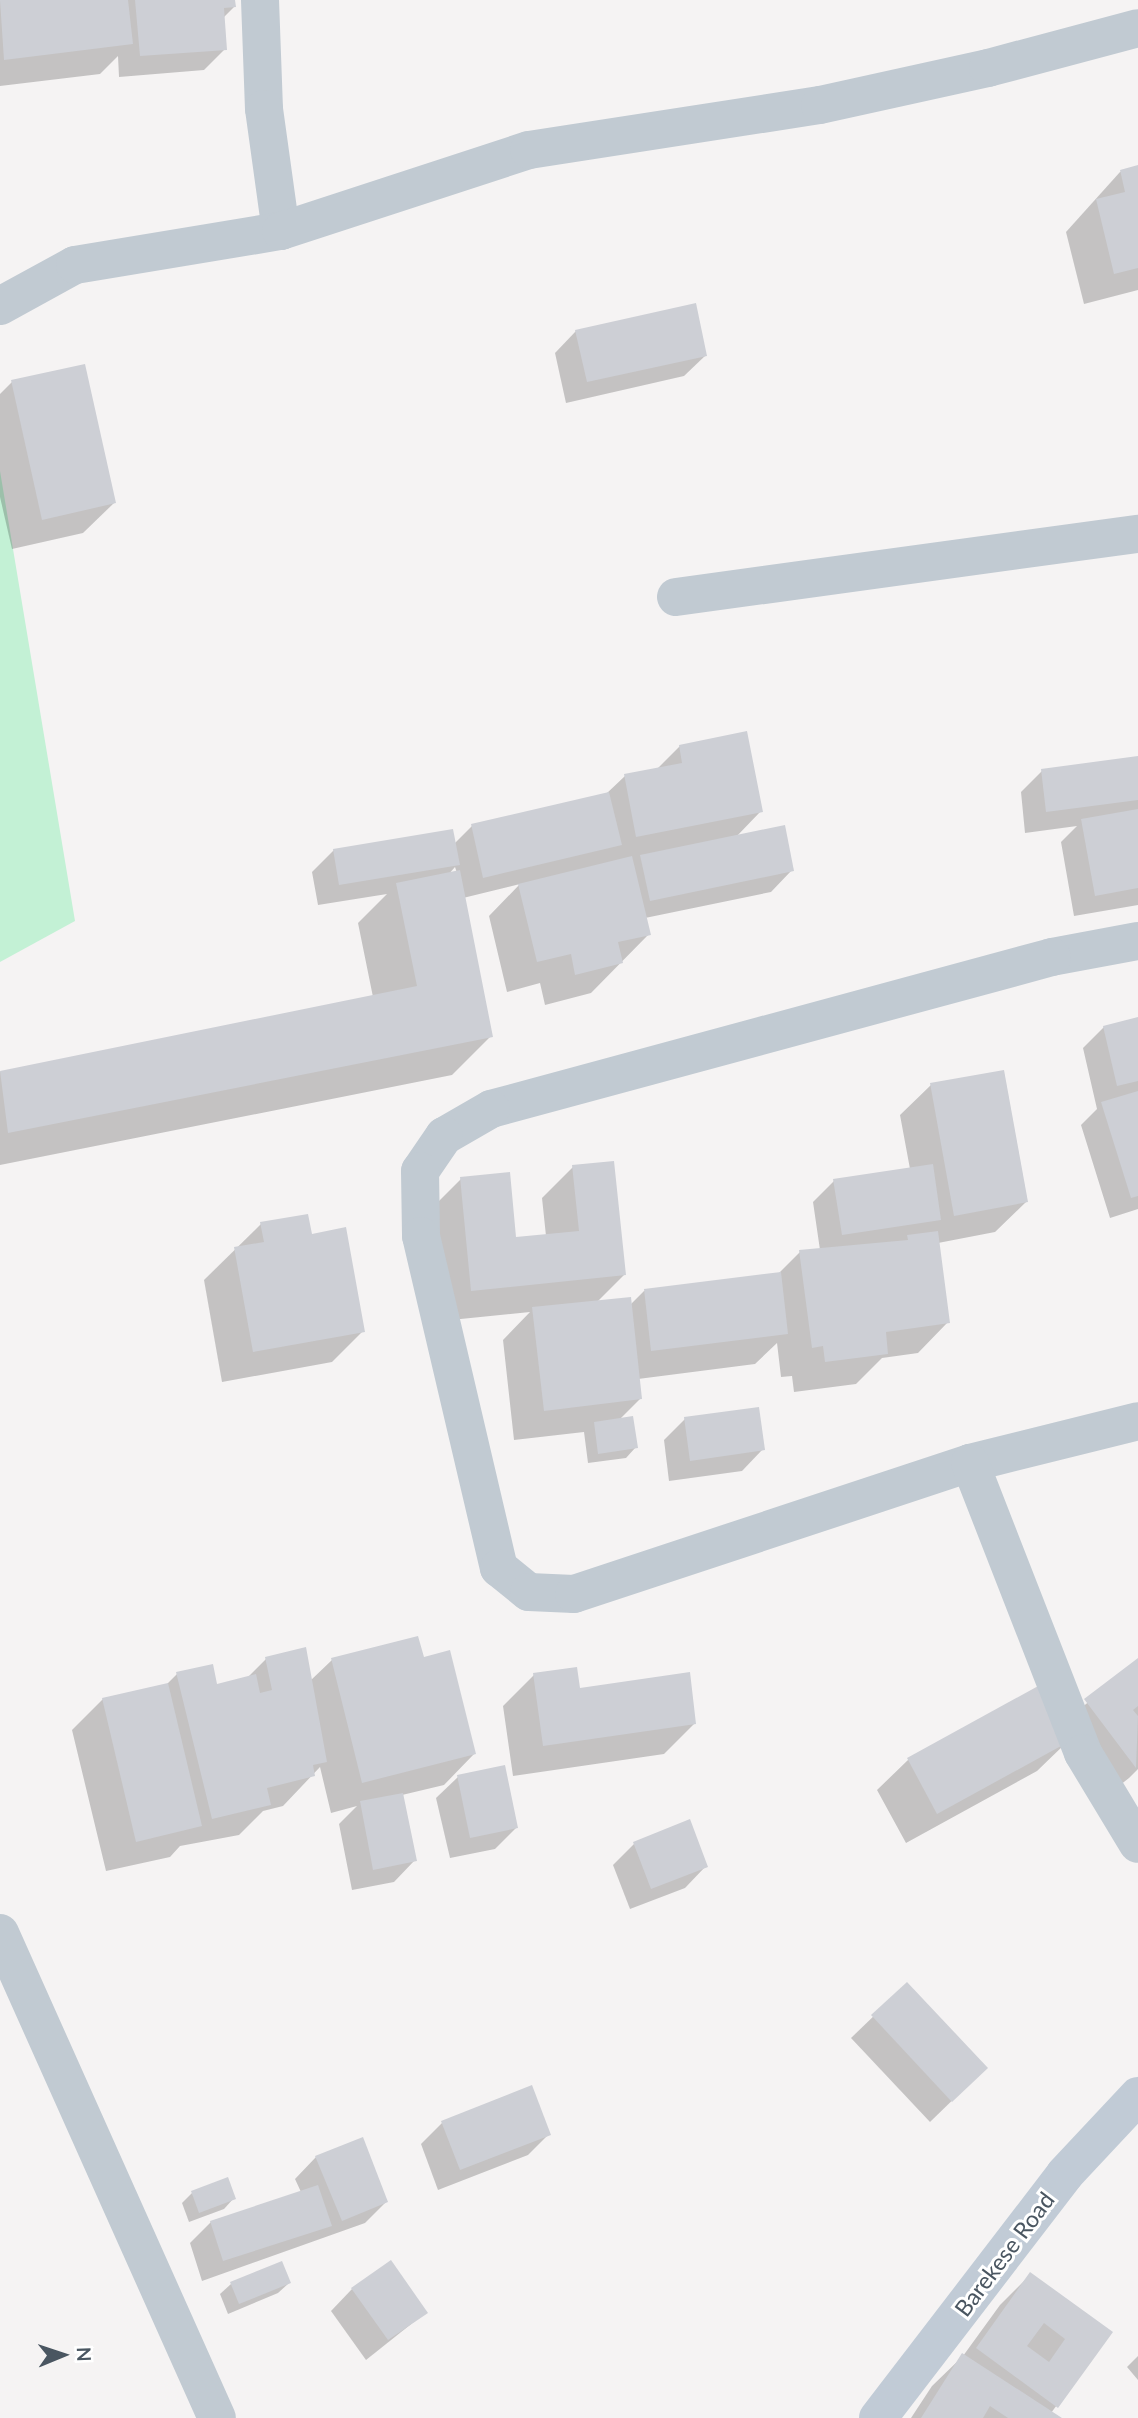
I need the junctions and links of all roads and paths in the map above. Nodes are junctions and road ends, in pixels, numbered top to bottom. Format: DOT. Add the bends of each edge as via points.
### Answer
graph roads {
  1 [pos="260,0"];
  2 [pos="1138,28"];
  3 [pos="281,231"];
  4 [pos="0,306"];
  5 [pos="1138,534"];
  6 [pos="676,597"];
  7 [pos="1138,941"];
  8 [pos="1138,1421"];
  9 [pos="970,1463"];
  10 [pos="1138,1844"];
  11 [pos="0,1933"];
  12 [pos="1138,2096"];
  13 [pos="217,2418"];
  14 [pos="878,2418"];
  1 -- 3 [label="street" via="264,109"];
  2 -- 3 [label="street" via="988,68 820,105 529,150"];
  3 -- 4 [label="street" via="75,265"];
  5 -- 6 [label="street"];
  7 -- 9 [label="street" via="1052,957 491,1109 444,1136 420,1171 421,1236 499,1568 529,1592 574,1594"];
  8 -- 9 [label="street"];
  9 -- 10 [label="street" via="1083,1753"];
  11 -- 13 [label="street"];
  12 -- 14 [label="main road, Barekese Road" via="1065,2174"];
}
